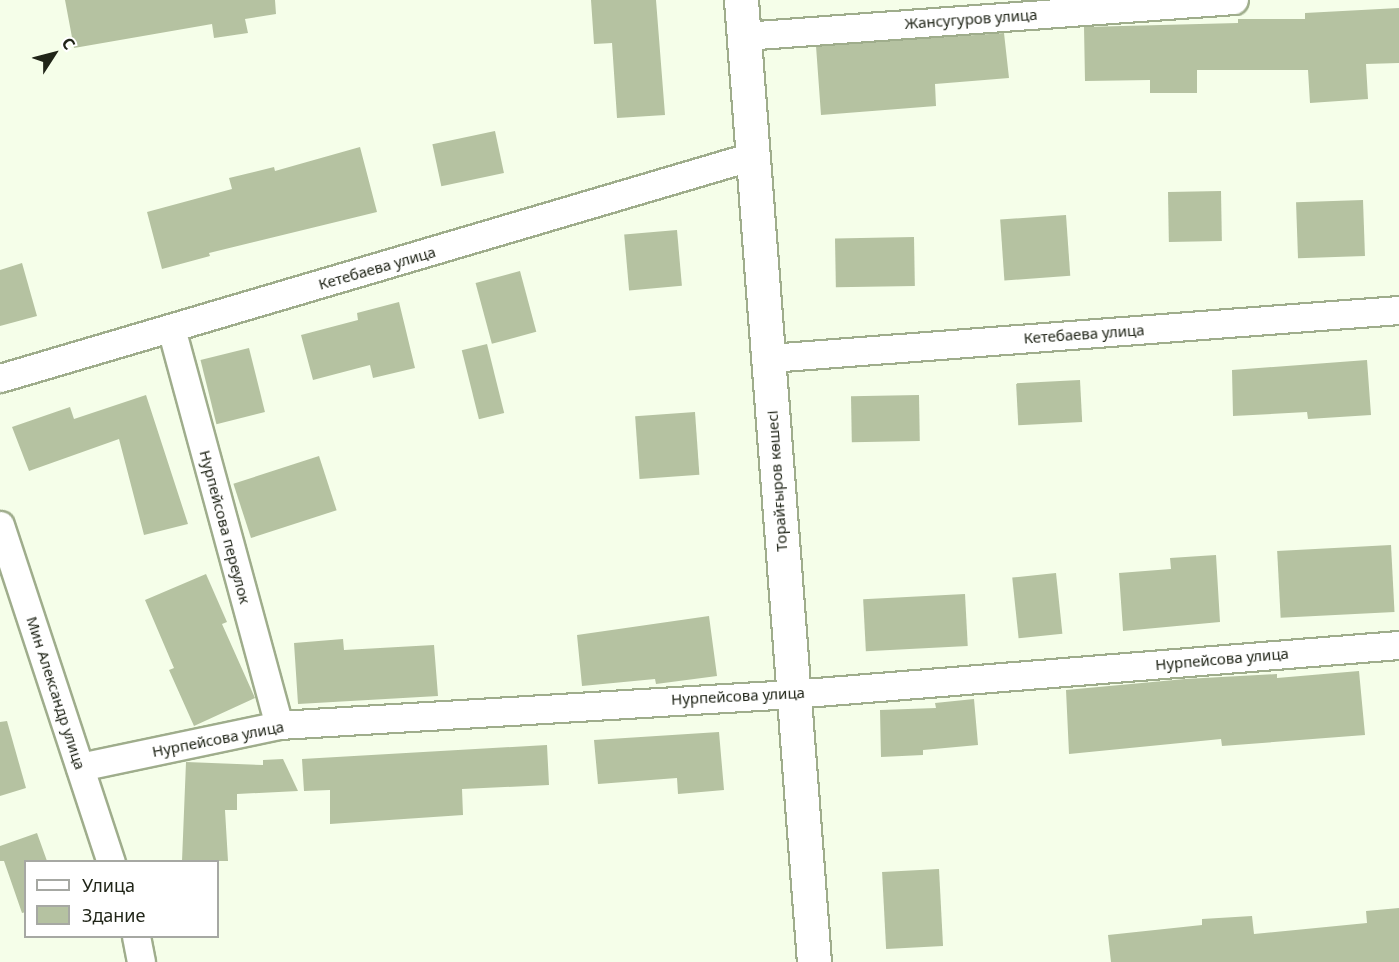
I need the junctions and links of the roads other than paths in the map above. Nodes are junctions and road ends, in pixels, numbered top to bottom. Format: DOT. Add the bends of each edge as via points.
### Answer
graph roads {
  1 [pos="741,0"];
  2 [pos="1234,0"];
  3 [pos="744,36"];
  4 [pos="753,156"];
  5 [pos="1399,310"];
  6 [pos="171,328"];
  7 [pos="769,358"];
  8 [pos="0,378"];
  9 [pos="0,525"];
  10 [pos="1399,645"];
  11 [pos="792,694"];
  12 [pos="279,725"];
  13 [pos="80,767"];
  14 [pos="111,860"];
  15 [pos="136,938"];
  16 [pos="141,962"];
  17 [pos="814,962"];
  1 -- 3 [label="street, Торайғыров көшесі"];
  2 -- 3 [label="street, Жансугуров улица"];
  3 -- 4 [label="street, Торайғыров көшесі"];
  4 -- 6 [label="street, Кетебаева улица"];
  4 -- 7 [label="street, Торайғыров көшесі"];
  5 -- 7 [label="street, Кетебаева улица"];
  6 -- 8 [label="street, Кетебаева улица"];
  6 -- 12 [label="street, Нурпейсова переулок"];
  7 -- 11 [label="street, Торайғыров көшесі"];
  9 -- 13 [label="street, Мин Александр улица"];
  10 -- 11 [label="street, Нурпейсова улица"];
  11 -- 12 [label="street, Нурпейсова улица"];
  11 -- 17 [label="street, Торайғыров көшесі"];
  12 -- 13 [label="street, Нурпейсова улица"];
  13 -- 14 [label="street, Мин Александр улица"];
  15 -- 16 [label="street"];
}
